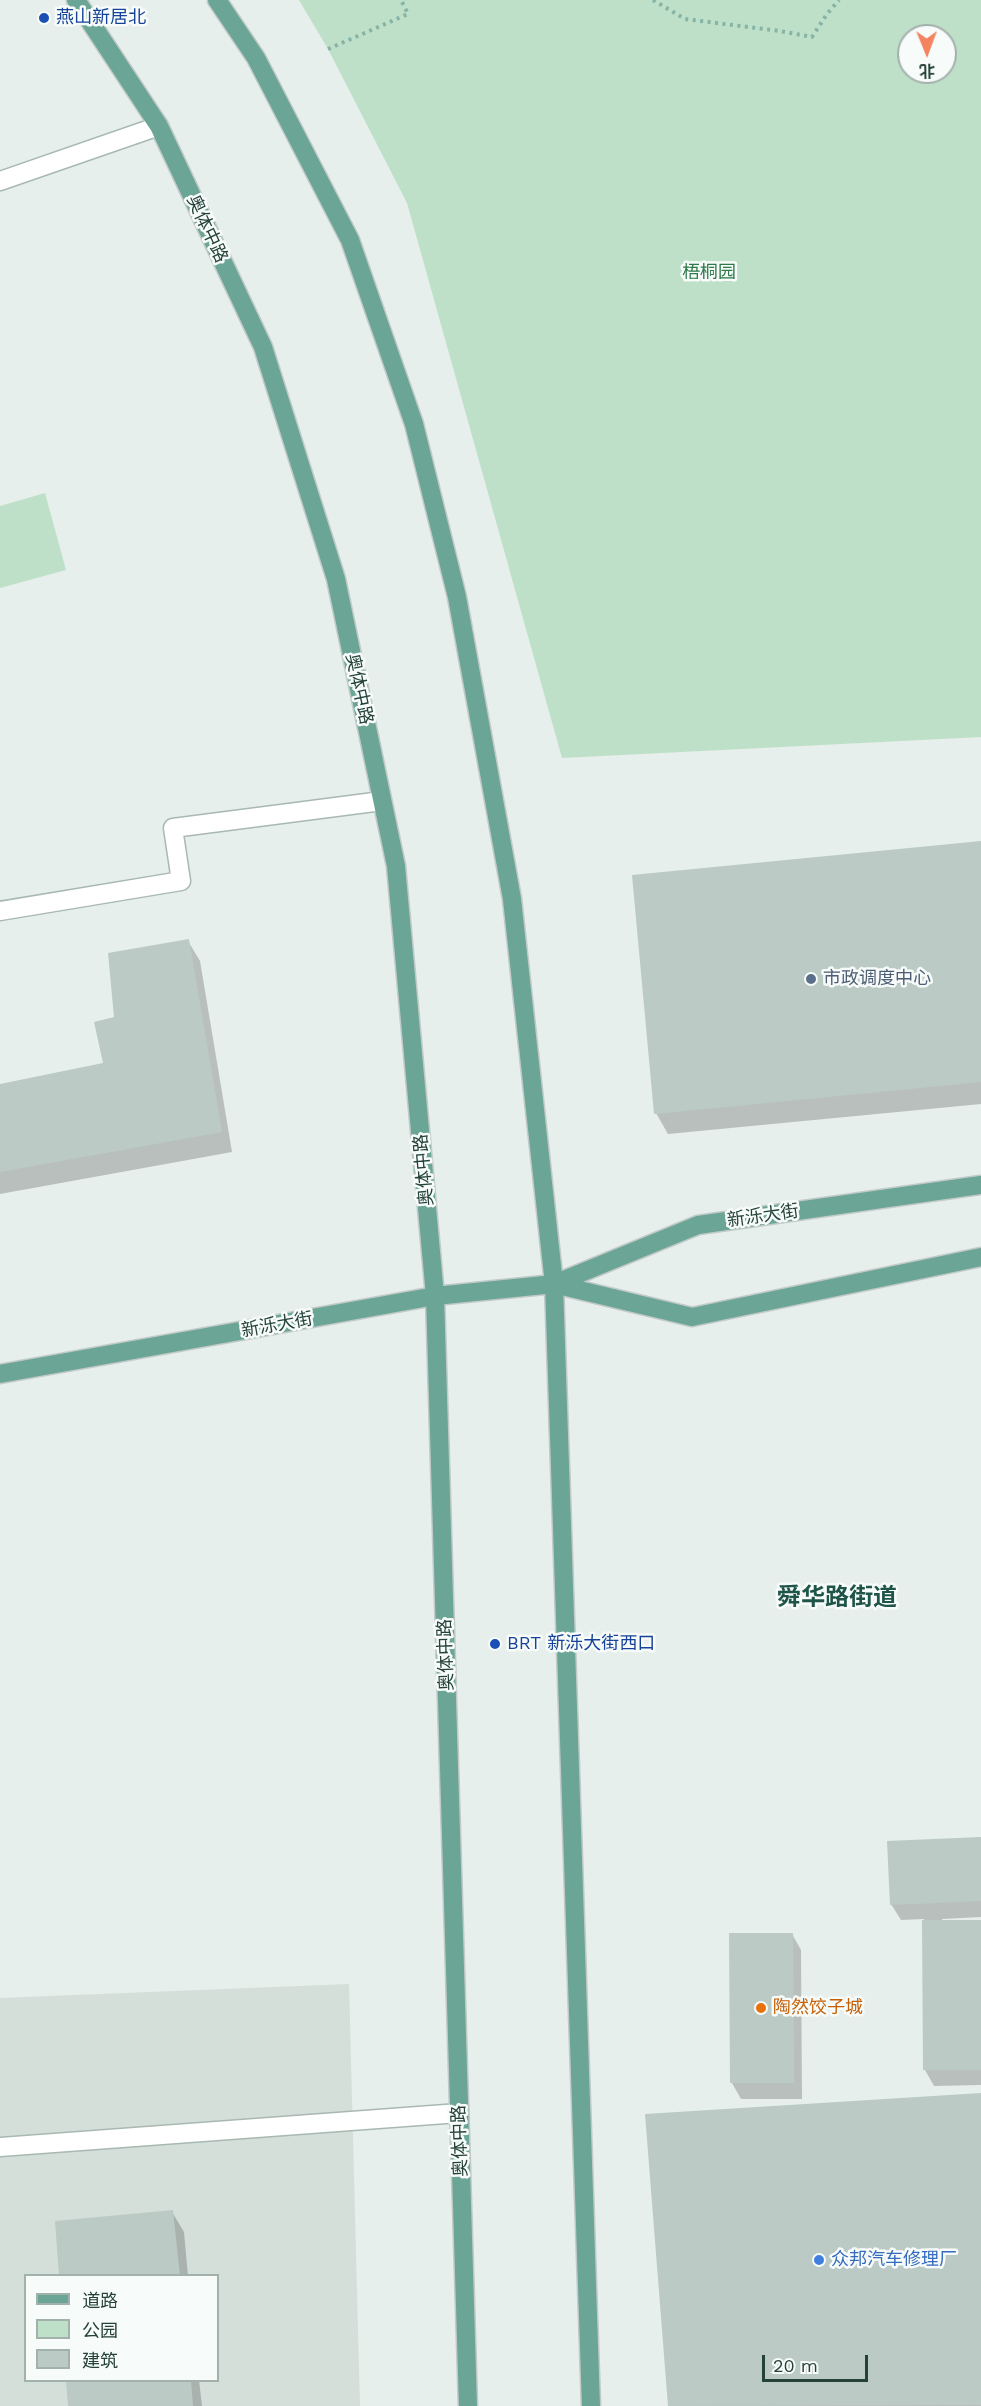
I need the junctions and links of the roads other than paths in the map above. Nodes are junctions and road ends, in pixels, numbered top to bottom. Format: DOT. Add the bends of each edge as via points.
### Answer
graph roads {
  1 [pos="76,0"];
  2 [pos="217,0"];
  3 [pos="159,126"];
  4 [pos="0,181"];
  5 [pos="382,801"];
  6 [pos="0,911"];
  7 [pos="981,1185"];
  8 [pos="981,1257"];
  9 [pos="554,1284"];
  10 [pos="435,1296"];
  11 [pos="0,1374"];
  12 [pos="459,2114"];
  13 [pos="0,2147"];
  14 [pos="468,2406"];
  15 [pos="591,2406"];
  1 -- 3 [label="main road, 奥体中路"];
  2 -- 9 [label="main road" via="256,58 350,240 417,435 457,597 512,899"];
  3 -- 4 [label="street"];
  3 -- 5 [label="main road, 奥体中路" via="263,347 336,579"];
  5 -- 6 [label="street" via="173,828 181,881"];
  5 -- 10 [label="main road, 奥体中路" via="396,866"];
  7 -- 9 [label="main road, 新泺大街" via="698,1225"];
  8 -- 9 [label="main road, 新泺大街" via="692,1317"];
  9 -- 10 [label="main road, 新泺大街"];
  9 -- 15 [label="main road"];
  10 -- 11 [label="main road, 新泺大街"];
  10 -- 12 [label="main road, 奥体中路"];
  12 -- 13 [label="street"];
  12 -- 14 [label="main road, 奥体中路"];
}
